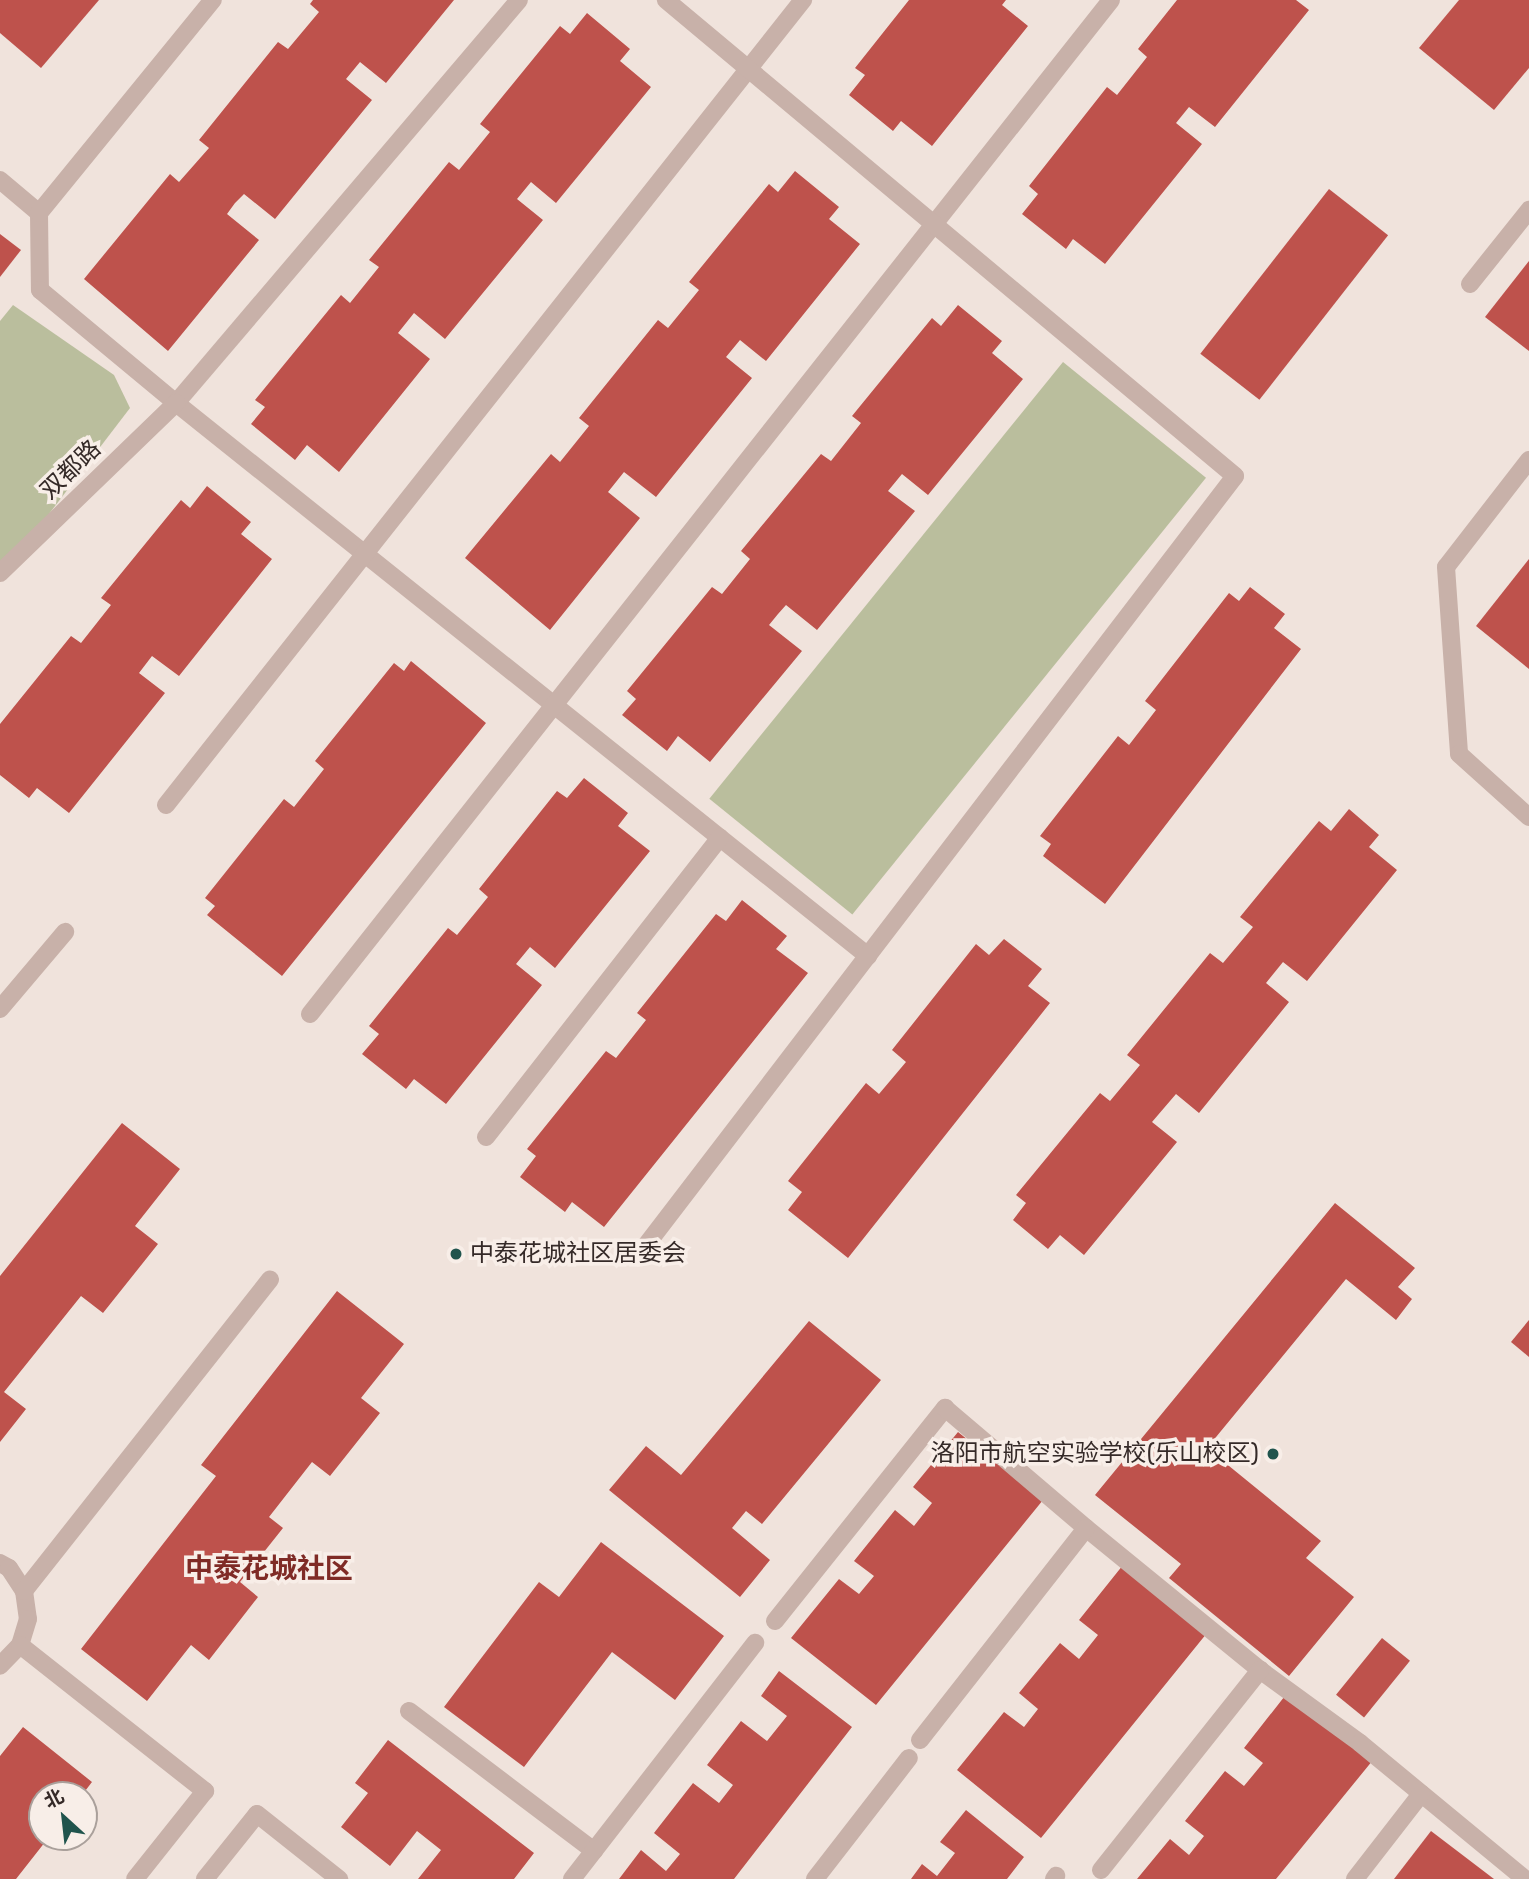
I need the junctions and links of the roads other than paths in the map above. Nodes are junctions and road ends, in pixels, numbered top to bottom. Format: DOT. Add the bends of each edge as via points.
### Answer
graph roads {
  1 [pos="213,0"];
  2 [pos="519,0"];
  3 [pos="666,0"];
  4 [pos="803,0"];
  5 [pos="1111,0"];
  6 [pos="749,69"];
  7 [pos="0,180"];
  8 [pos="1529,210"];
  9 [pos="39,213"];
  10 [pos="934,224"];
  11 [pos="1470,284"];
  12 [pos="176,403"];
  13 [pos="1529,460"];
  14 [pos="364,554"];
  15 [pos="0,573"];
  16 [pos="554,705"];
  17 [pos="166,805"];
  18 [pos="1528,815"];
  19 [pos="720,838"];
  20 [pos="65,932"];
  21 [pos="868,956"];
  22 [pos="0,1009"];
  23 [pos="310,1014"];
  24 [pos="486,1137"];
  25 [pos="647,1244"];
  26 [pos="270,1279"];
  27 [pos="1086,1528"];
  28 [pos="0,1563"];
  29 [pos="24,1591"];
  30 [pos="775,1621"];
  31 [pos="755,1643"];
  32 [pos="20,1645"];
  33 [pos="0,1666"];
  34 [pos="1260,1670"];
  35 [pos="409,1711"];
  36 [pos="920,1740"];
  37 [pos="909,1758"];
  38 [pos="1421,1794"];
  39 [pos="594,1851"];
  40 [pos="1101,1870"];
  41 [pos="135,1879"];
  42 [pos="205,1879"];
  43 [pos="338,1879"];
  44 [pos="572,1879"];
  45 [pos="815,1879"];
  46 [pos="1355,1879"];
  47 [pos="1525,1879"];
  1 -- 9 [label="street"];
  2 -- 12 [label="street, 双都路"];
  3 -- 6 [label="street"];
  4 -- 6 [label="street"];
  5 -- 10 [label="street"];
  6 -- 10 [label="street"];
  6 -- 14 [label="street"];
  7 -- 9 [label="street"];
  8 -- 11 [label="street"];
  9 -- 12 [label="street" via="40,290"];
  10 -- 16 [label="street"];
  10 -- 21 [label="street" via="1235,476"];
  12 -- 14 [label="street"];
  12 -- 15 [label="street, 双都路"];
  13 -- 18 [label="street" via="1446,567 1460,754"];
  14 -- 16 [label="street"];
  14 -- 17 [label="street"];
  16 -- 19 [label="street"];
  16 -- 23 [label="street"];
  19 -- 21 [label="street"];
  19 -- 24 [label="street"];
  20 -- 22 [label="street"];
  21 -- 25 [label="street"];
  26 -- 29 [label="street"];
  27 -- 30 [label="street" via="945,1408"];
  27 -- 34 [label="street"];
  27 -- 36 [label="street"];
  28 -- 29 [label="street" via="9,1568"];
  29 -- 32 [label="street" via="28,1619"];
  31 -- 39 [label="street"];
  32 -- 33 [label="street"];
  32 -- 41 [label="street" via="205,1791"];
  34 -- 38 [label="street" via="1352,1736"];
  34 -- 40 [label="street"];
  35 -- 39 [label="street"];
  37 -- 45 [label="street"];
  38 -- 46 [label="street"];
  38 -- 47 [label="street"];
  39 -- 44 [label="street"];
  42 -- 43 [label="street" via="257,1814"];
}
